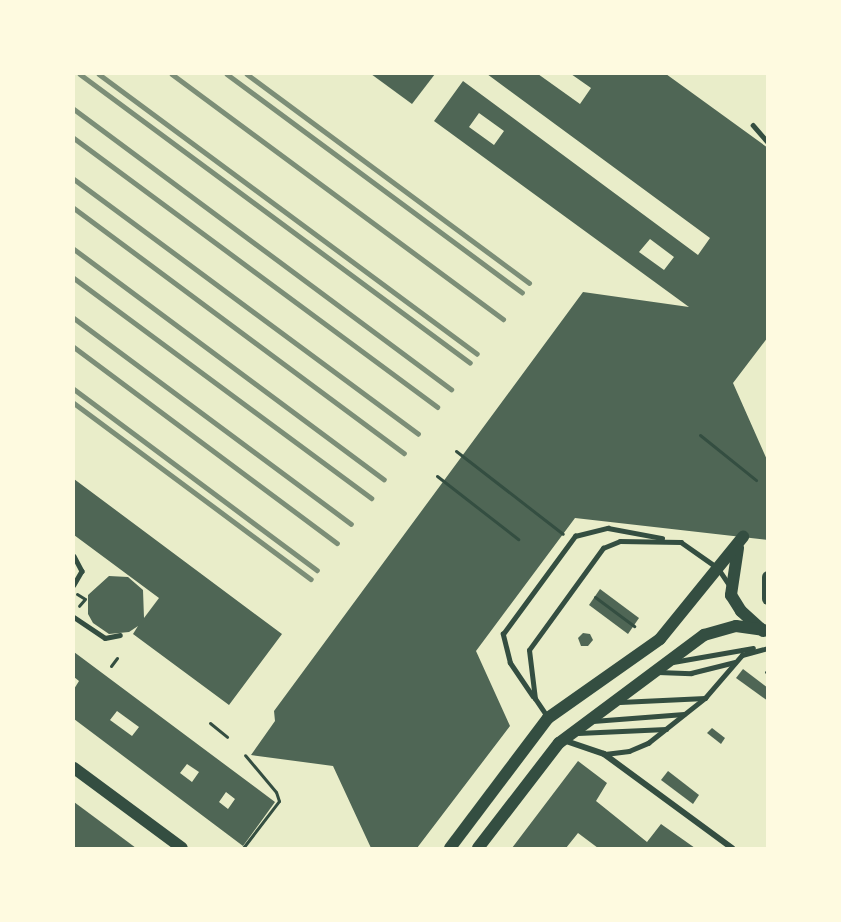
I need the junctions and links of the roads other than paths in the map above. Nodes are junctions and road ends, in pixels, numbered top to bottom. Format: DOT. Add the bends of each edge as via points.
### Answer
graph roads {
  1 [pos="753,125"];
  2 [pos="768,142"];
  3 [pos="671,540"];
  4 [pos="74,556"];
  5 [pos="718,568"];
  6 [pos="768,577"];
  7 [pos="74,585"];
  8 [pos="730,586"];
  9 [pos="768,599"];
  10 [pos="74,617"];
  11 [pos="765,632"];
  12 [pos="120,635"];
  13 [pos="759,648"];
  14 [pos="768,648"];
  15 [pos="736,662"];
  16 [pos="667,664"];
  17 [pos="656,672"];
  18 [pos="705,698"];
  19 [pos="535,699"];
  20 [pos="618,702"];
  21 [pos="685,714"];
  22 [pos="548,718"];
  23 [pos="591,721"];
  24 [pos="667,729"];
  25 [pos="571,737"];
  26 [pos="604,754"];
  27 [pos="74,768"];
  28 [pos="175,847"];
  29 [pos="450,849"];
  30 [pos="478,849"];
  31 [pos="732,849"];
  1 -- 2 [label="lane" via="756,133"];
  3 -- 5 [label="lane" via="692,548"];
  3 -- 19 [label="lane" via="620,542 603,548 530,650"];
  3 -- 19 [label="lane" via="608,528 575,536 504,634 505,651 519,681"];
  4 -- 7 [label="lane" via="82,571"];
  5 -- 8 [label="lane"];
  5 -- 8 [label="main road" via="741,540"];
  5 -- 22 [label="main road" via="660,639"];
  6 -- 9 [label="main road"];
  8 -- 11 [label="main road" via="734,602"];
  10 -- 12 [label="lane" via="105,638"];
  11 -- 16 [label="main road" via="736,626 704,635"];
  13 -- 14 [label="lane"];
  13 -- 15 [label="lane"];
  13 -- 16 [label="lane" via="735,649"];
  15 -- 17 [label="lane" via="691,673"];
  15 -- 18 [label="lane"];
  16 -- 17 [label="main road"];
  17 -- 20 [label="main road"];
  18 -- 20 [label="lane"];
  18 -- 21 [label="lane"];
  19 -- 22 [label="lane"];
  20 -- 23 [label="main road"];
  21 -- 23 [label="lane"];
  21 -- 24 [label="lane"];
  22 -- 29 [label="main road"];
  23 -- 25 [label="main road"];
  24 -- 25 [label="lane"];
  24 -- 26 [label="lane" via="638,748"];
  25 -- 26 [label="street"];
  25 -- 30 [label="main road" via="545,756"];
  26 -- 31 [label="street"];
  27 -- 28 [label="main road"];
}
